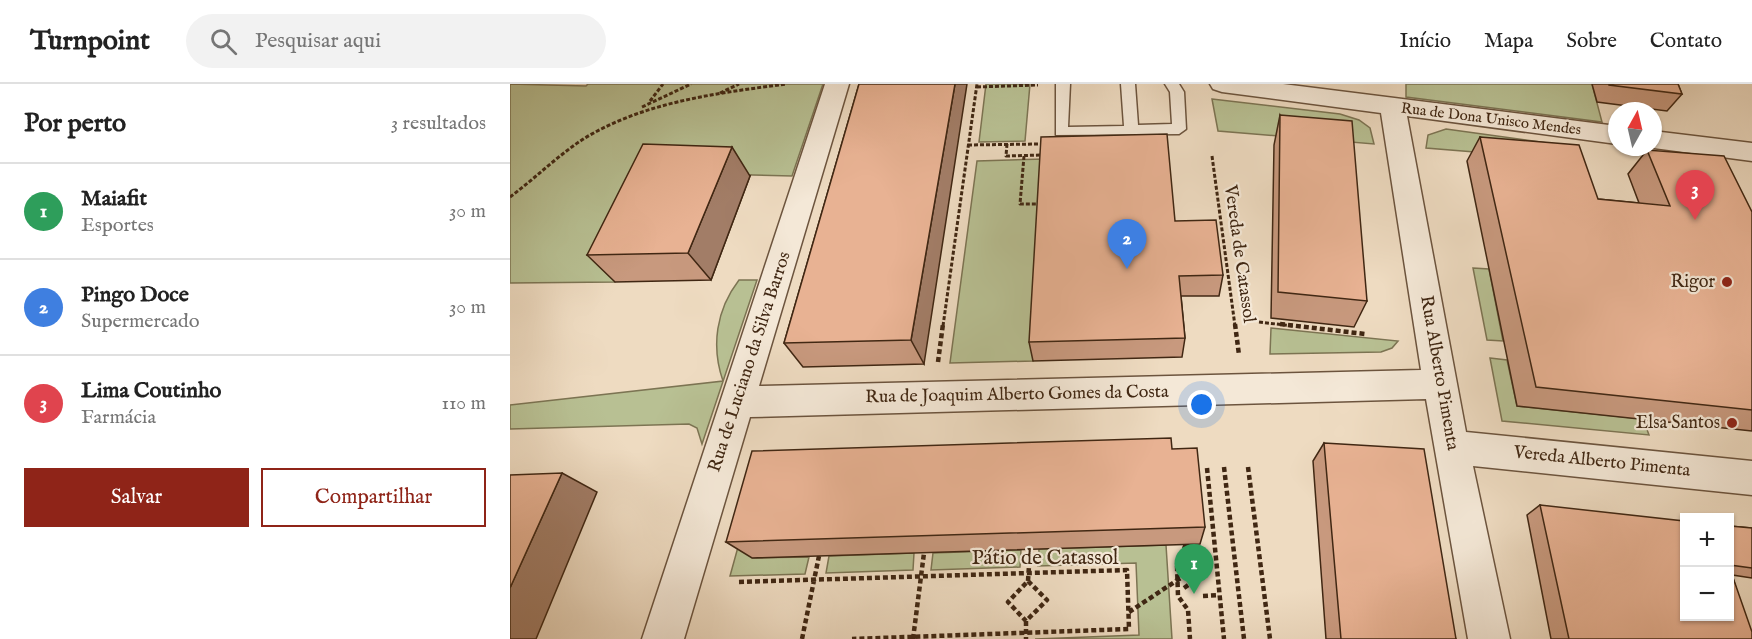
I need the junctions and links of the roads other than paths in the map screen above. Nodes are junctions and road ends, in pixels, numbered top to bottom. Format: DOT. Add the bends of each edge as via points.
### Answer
graph roads {
  1 [pos="837,84"];
  2 [pos="1063,84"];
  3 [pos="1128,84"];
  4 [pos="1172,84"];
  5 [pos="1222,84"];
  6 [pos="1394,106"];
  7 [pos="1131,131"];
  8 [pos="1608,134"];
  9 [pos="1662,142"];
  10 [pos="1749,157"];
  11 [pos="1440,384"];
  12 [pos="739,402"];
  13 [pos="1451,447"];
  14 [pos="1752,478"];
  15 [pos="663,639"];
  16 [pos="1489,639"];
  1 -- 12 [label="street, Rua de Luciano da Silva Barros"];
  2 -- 7 [label="lane" via="1061,132"];
  3 -- 7 [label="lane"];
  4 -- 7 [label="lane" via="1177,92 1179,129"];
  5 -- 6 [label="street, Rua de Dona Unisco Mendes"];
  6 -- 8 [label="street, Rua de Dona Unisco Mendes"];
  6 -- 11 [label="street, Rua Alberto Pimenta"];
  9 -- 10 [label="street"];
  11 -- 12 [label="street, Rua de Joaquim Alberto Gomes da Costa"];
  11 -- 13 [label="street, Rua Alberto Pimenta"];
  12 -- 15 [label="street, Rua de Luciano da Silva Barros"];
  13 -- 14 [label="street, Vereda Alberto Pimenta"];
  13 -- 16 [label="street, Rua Alberto Pimenta"];
}
